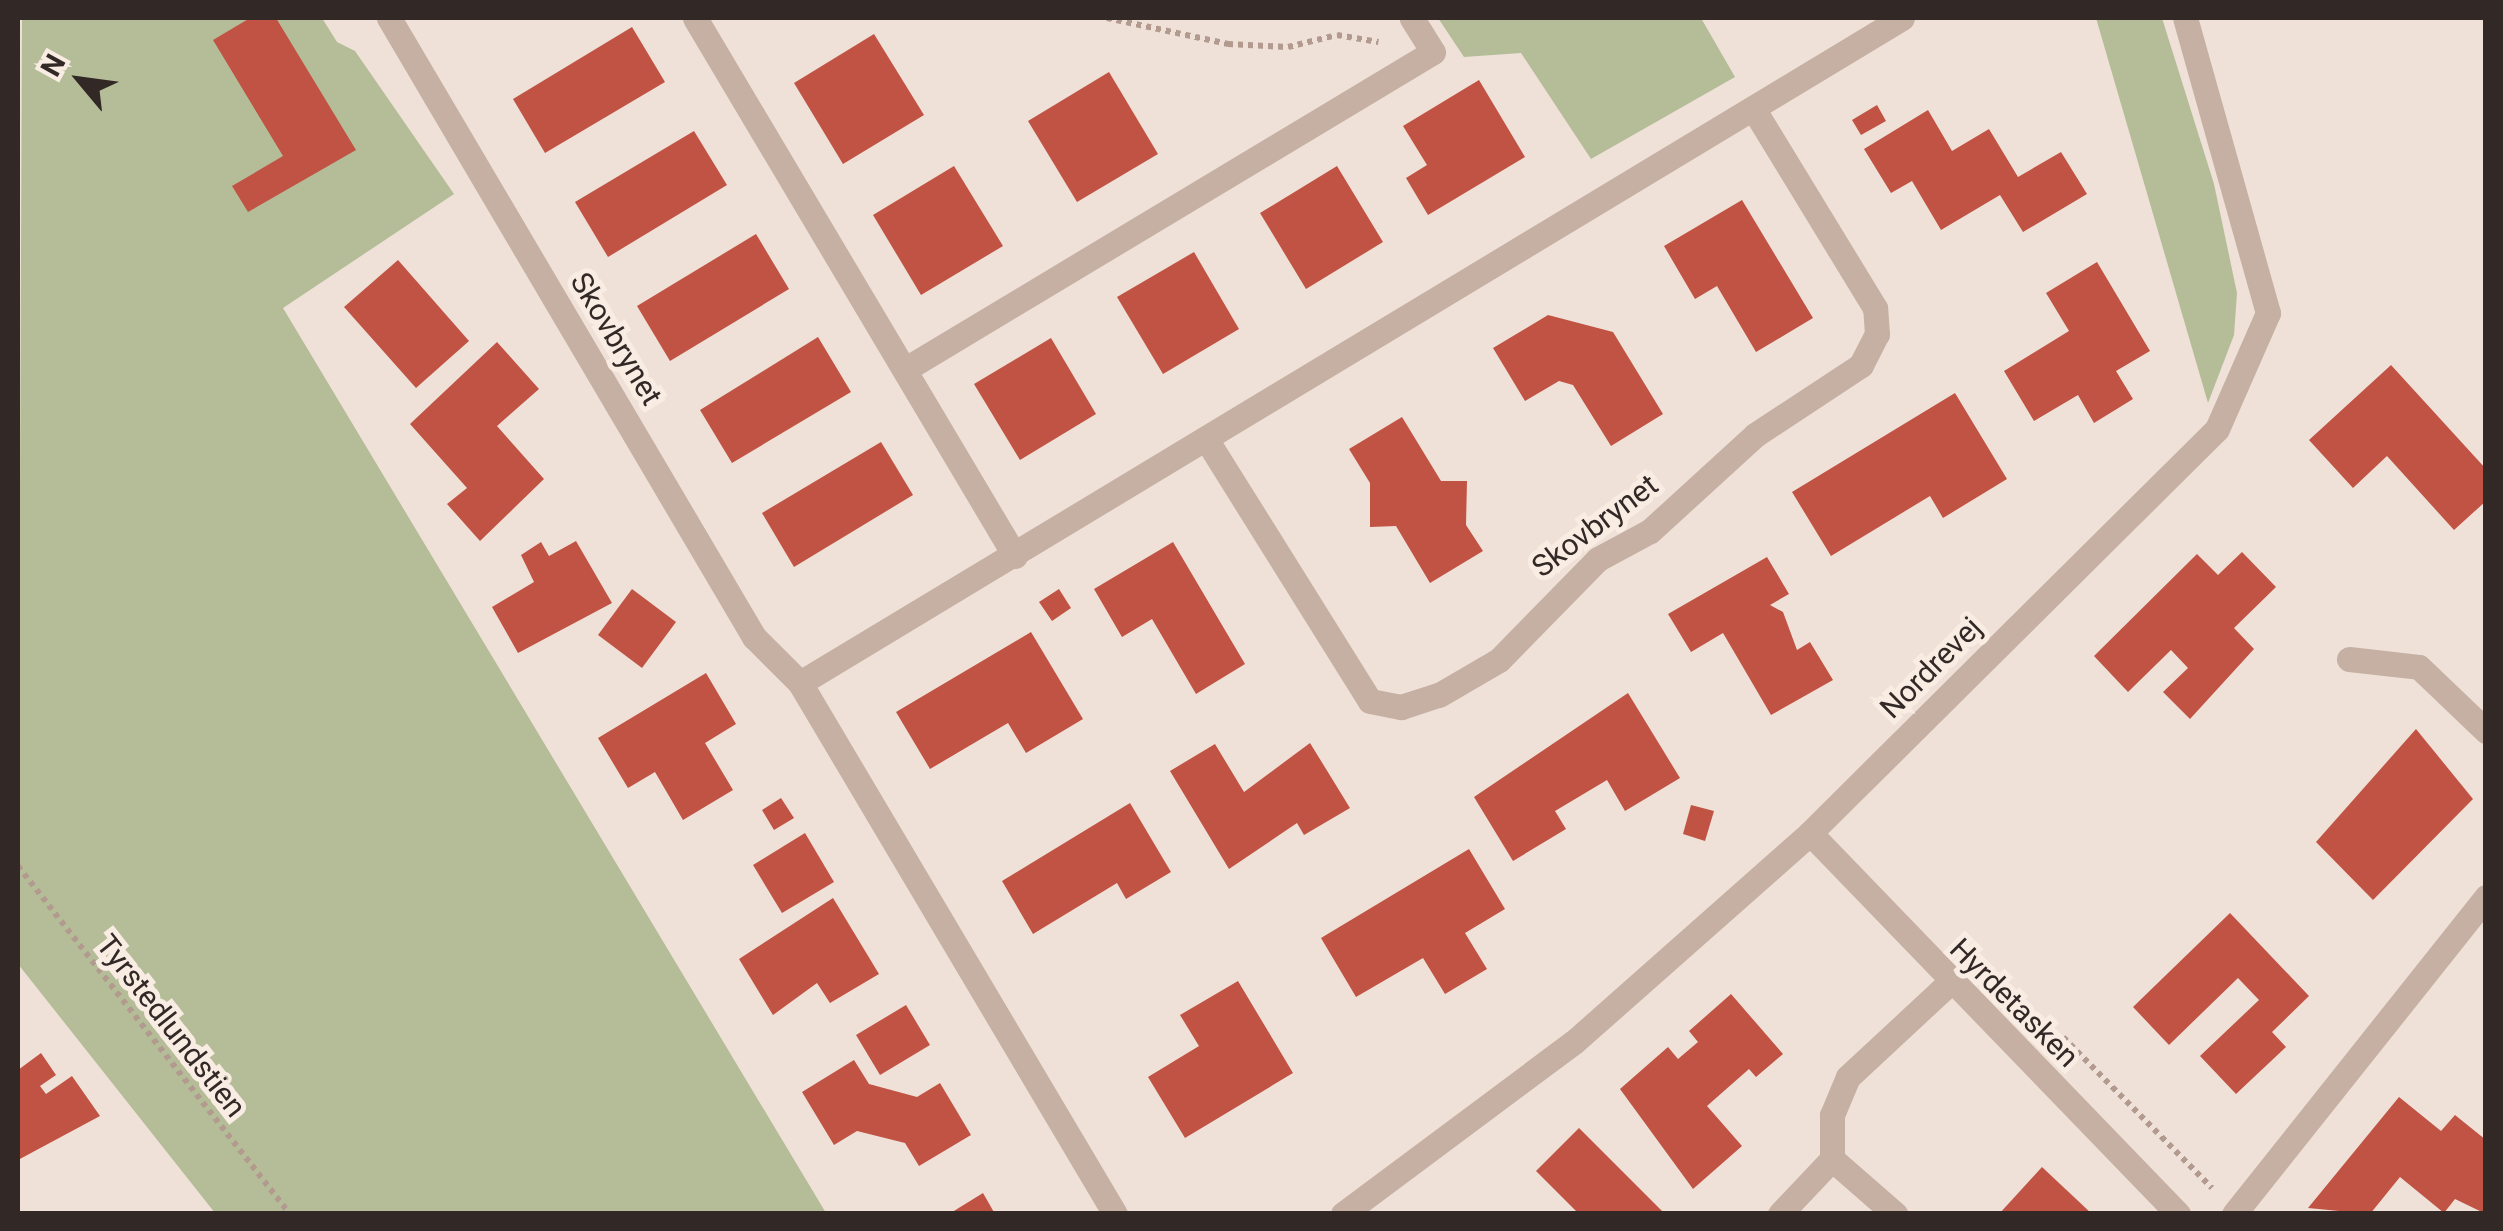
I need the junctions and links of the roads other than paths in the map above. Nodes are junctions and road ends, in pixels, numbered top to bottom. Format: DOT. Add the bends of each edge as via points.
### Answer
graph roads {
  1 [pos="388,18"];
  2 [pos="695,18"];
  3 [pos="1412,18"];
  4 [pos="1902,18"];
  5 [pos="2185,18"];
  6 [pos="1754,108"];
  7 [pos="909,366"];
  8 [pos="1208,442"];
  9 [pos="1015,556"];
  10 [pos="2349,659"];
  11 [pos="800,683"];
  12 [pos="2486,731"];
  13 [pos="1810,833"];
  14 [pos="2486,897"];
  15 [pos="1948,984"];
  16 [pos="1832,1158"];
  17 [pos="1115,1214"];
  18 [pos="1343,1214"];
  19 [pos="1780,1214"];
  20 [pos="1895,1214"];
  21 [pos="2178,1214"];
  22 [pos="2234,1214"];
  1 -- 11 [label="street, Skovbrynet" via="754,637"];
  2 -- 7 [label="street" via="876,331"];
  3 -- 7 [label="street" via="1433,52"];
  4 -- 6 [label="street"];
  5 -- 13 [label="street, Nordrevej" via="2268,313 2252,363 2217,429"];
  6 -- 8 [label="street"];
  6 -- 8 [label="street, Skovbrynet" via="1875,308 1877,334 1851,374 1754,435 1650,531 1552,597 1499,660 1439,695 1401,707 1370,701"];
  7 -- 9 [label="street"];
  8 -- 9 [label="street"];
  9 -- 11 [label="street"];
  10 -- 12 [label="street" via="2419,667"];
  11 -- 17 [label="street, Skovbrynet"];
  13 -- 15 [label="street, Hyrdetasken"];
  13 -- 18 [label="street, Nordrevej" via="1574,1042"];
  14 -- 22 [label="street"];
  15 -- 16 [label="street" via="1848,1077 1832,1115"];
  15 -- 21 [label="street, Hyrdetasken"];
  16 -- 19 [label="street"];
  16 -- 20 [label="street"];
}
